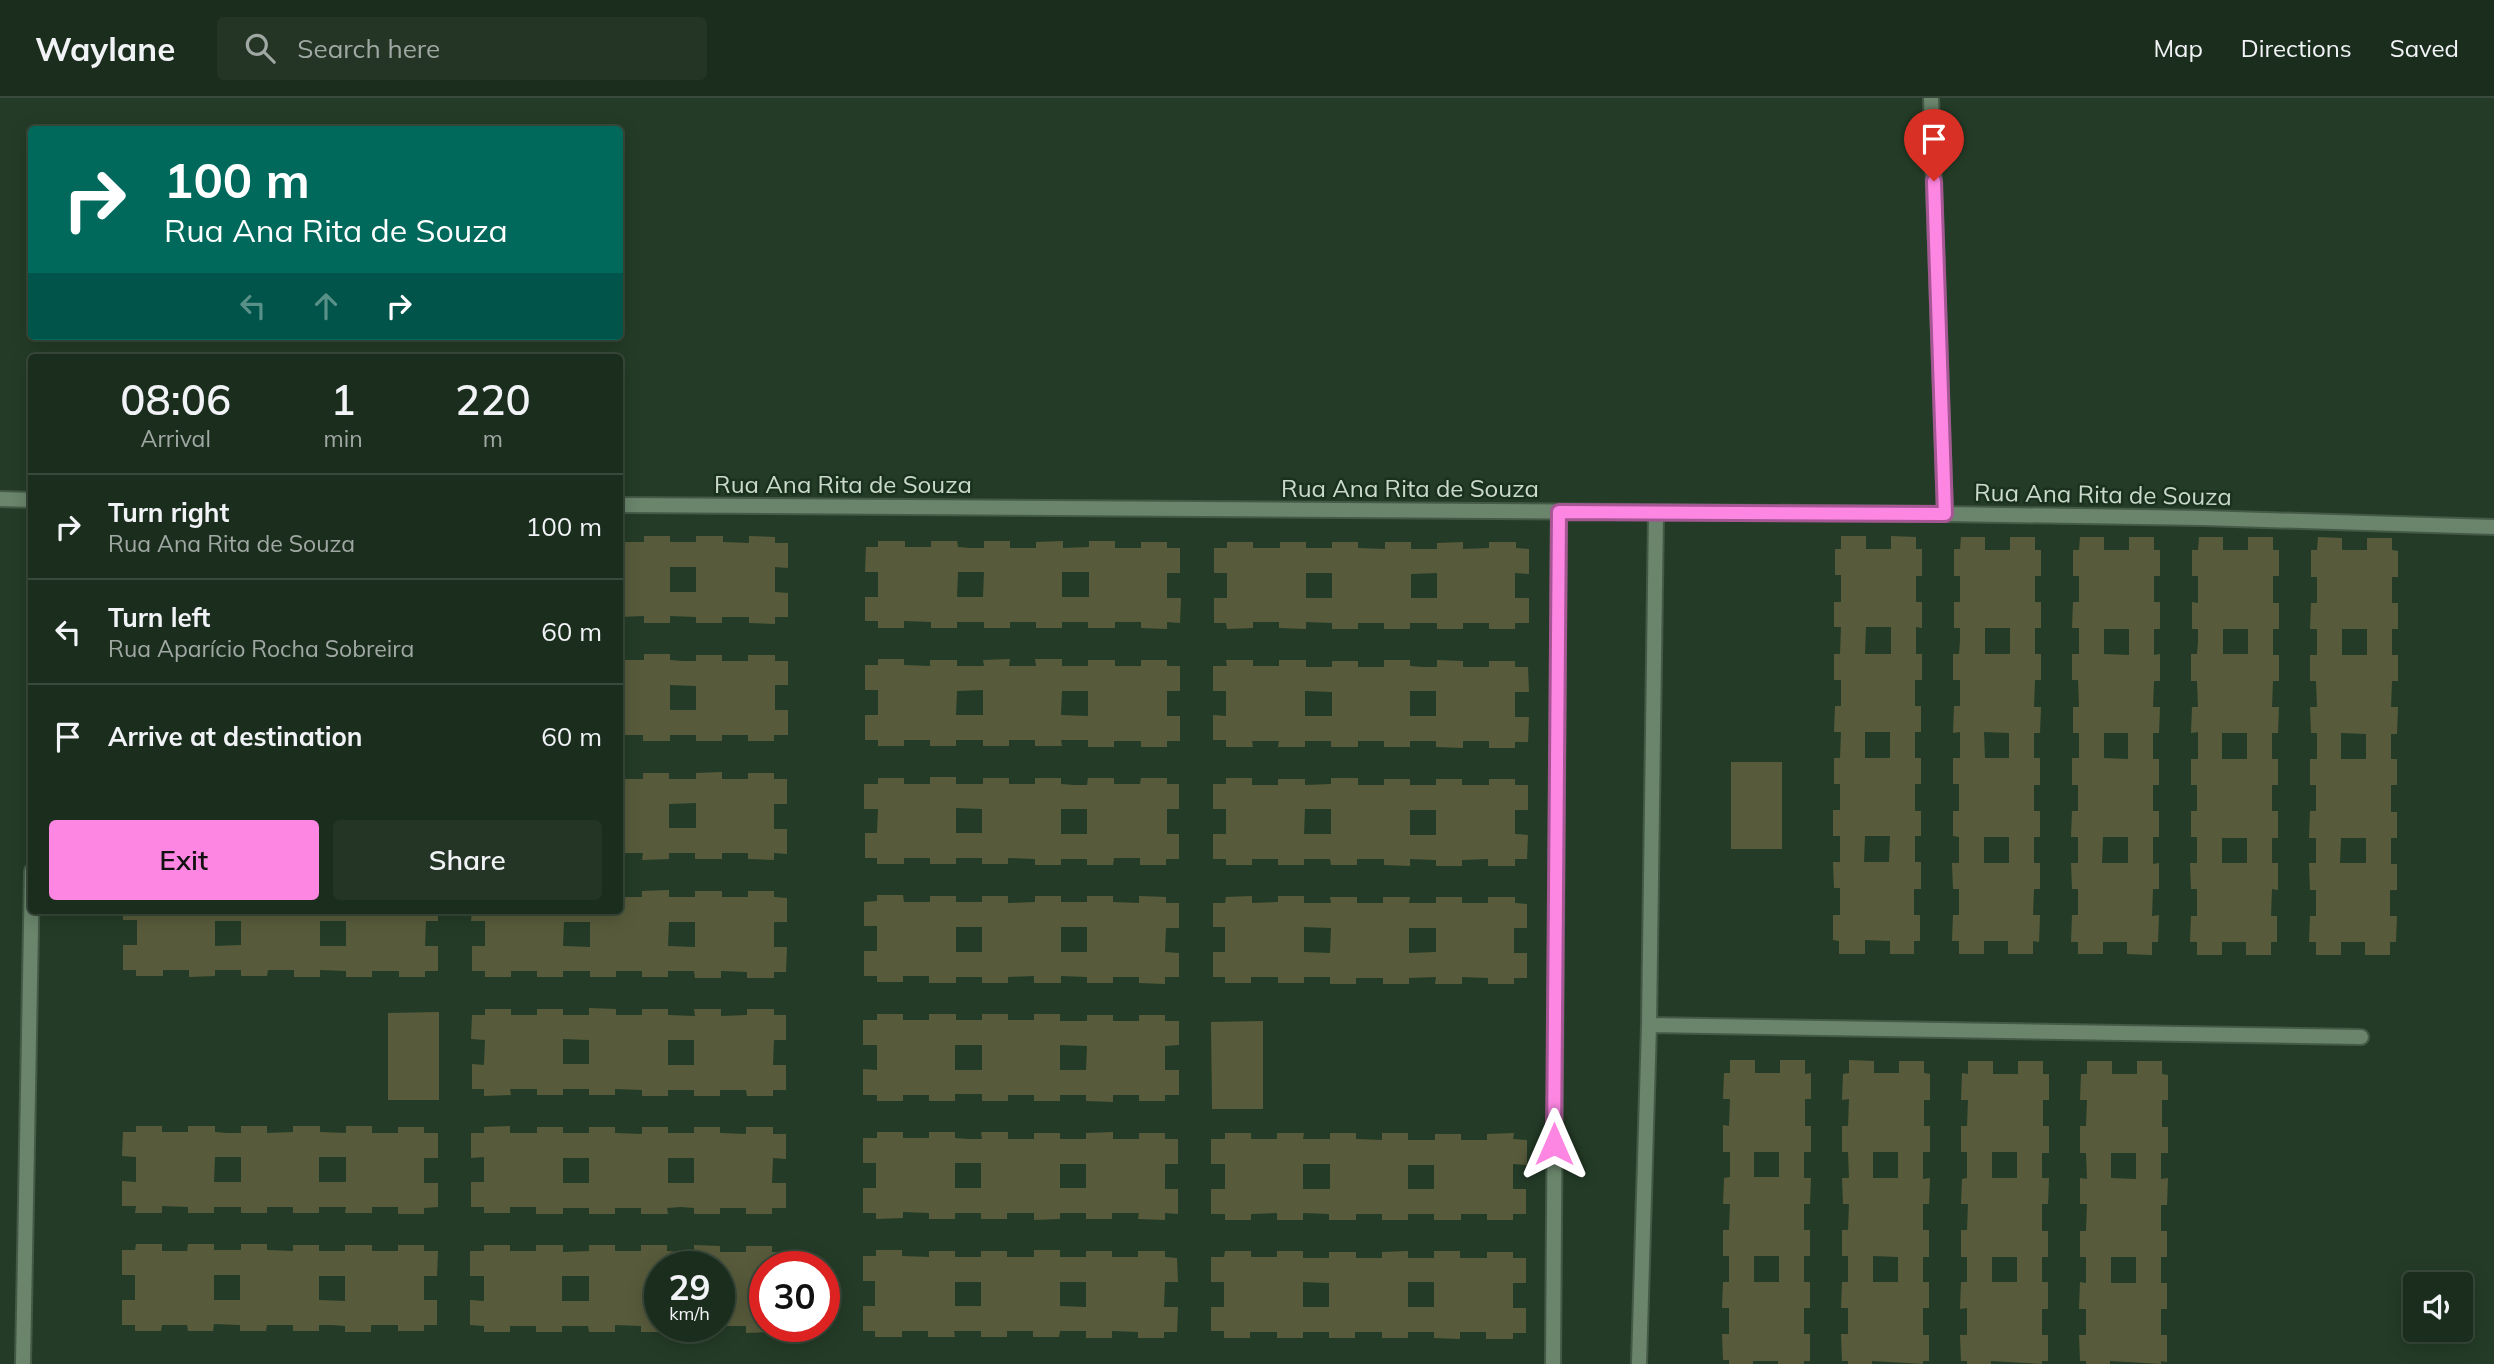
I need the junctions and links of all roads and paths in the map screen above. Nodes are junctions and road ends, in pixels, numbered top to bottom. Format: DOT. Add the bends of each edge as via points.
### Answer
graph roads {
  1 [pos="1931,98"];
  2 [pos="0,499"];
  3 [pos="28,500"];
  4 [pos="623,505"];
  5 [pos="1559,512"];
  6 [pos="1656,513"];
  7 [pos="1945,514"];
  8 [pos="2494,527"];
  9 [pos="31,914"];
  10 [pos="1649,1025"];
  11 [pos="2361,1037"];
  12 [pos="23,1364"];
  13 [pos="1553,1364"];
  14 [pos="1639,1364"];
  1 -- 7 [label="street"];
  2 -- 3 [label="street"];
  4 -- 5 [label="street, Rua Ana Rita de Souza"];
  5 -- 6 [label="street, Rua Ana Rita de Souza"];
  5 -- 13 [label="street"];
  6 -- 7 [label="street, Rua Ana Rita de Souza"];
  6 -- 10 [label="street"];
  7 -- 8 [label="street, Rua Ana Rita de Souza"];
  9 -- 12 [label="street"];
  10 -- 11 [label="street"];
  10 -- 14 [label="street"];
}
